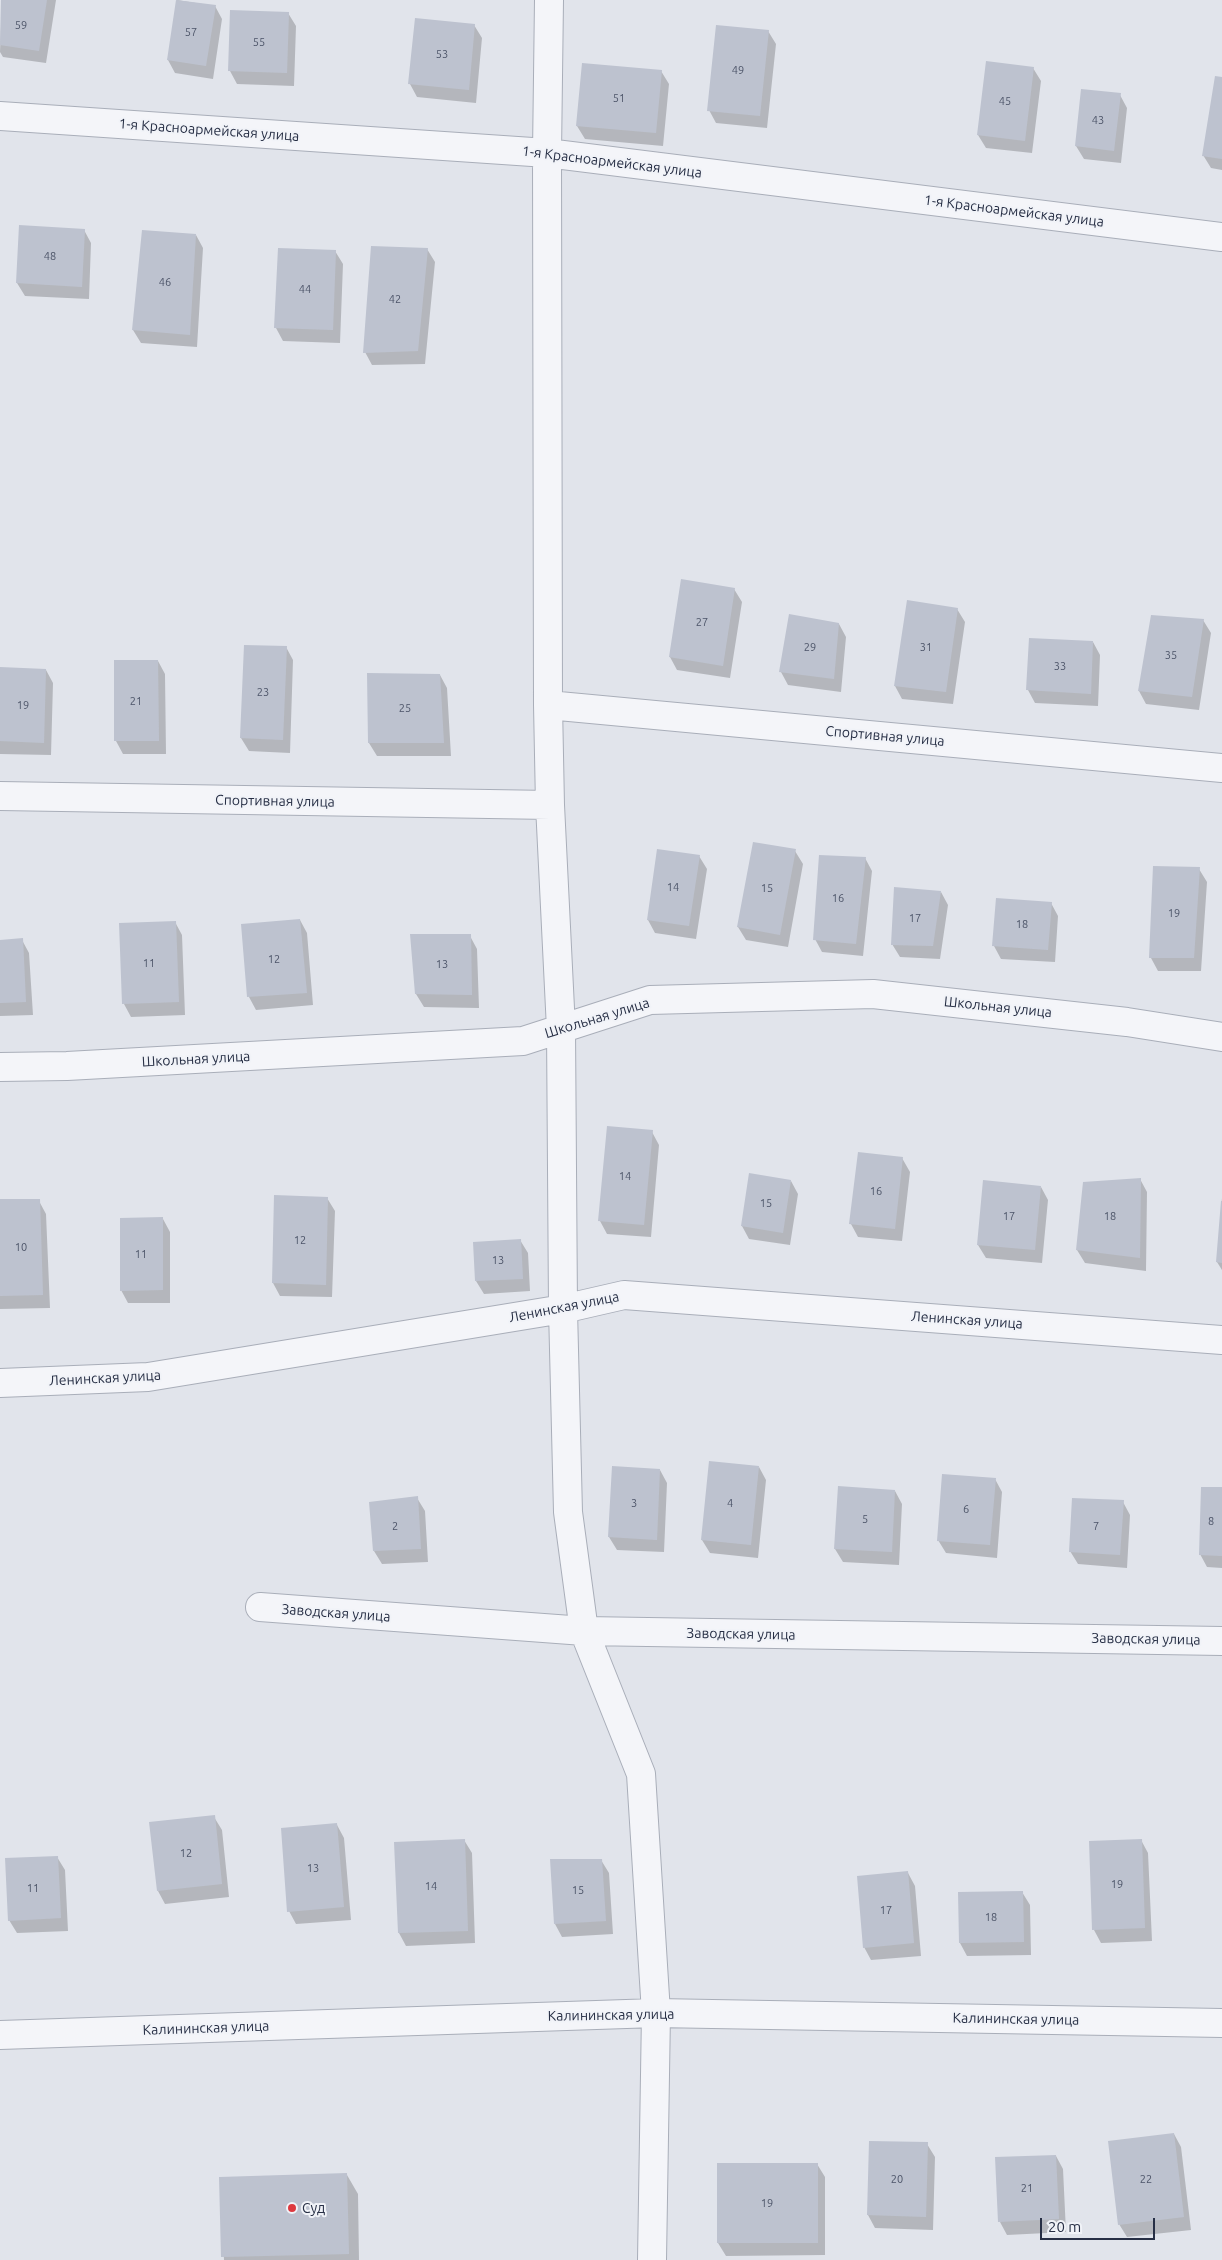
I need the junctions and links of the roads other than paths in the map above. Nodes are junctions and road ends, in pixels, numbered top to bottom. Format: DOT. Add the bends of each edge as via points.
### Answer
graph roads {
  1 [pos="549,0"];
  2 [pos="0,116"];
  3 [pos="547,153"];
  4 [pos="1222,237"];
  5 [pos="548,705"];
  6 [pos="1222,768"];
  7 [pos="0,796"];
  8 [pos="550,805"];
  9 [pos="561,1029"];
  10 [pos="1222,1037"];
  11 [pos="0,1067"];
  12 [pos="562,1309"];
  13 [pos="1222,1340"];
  14 [pos="0,1383"];
  15 [pos="260,1607"];
  16 [pos="584,1631"];
  17 [pos="1222,1640"];
  18 [pos="656,2013"];
  19 [pos="1222,2023"];
  20 [pos="0,2035"];
  21 [pos="652,2260"];
  1 -- 3 [label="street"];
  2 -- 3 [label="street, 1-я Красноармейская улица"];
  3 -- 4 [label="street, 1-я Красноармейская улица"];
  3 -- 5 [label="street"];
  5 -- 6 [label="street, Спортивная улица"];
  5 -- 8 [label="street"];
  7 -- 8 [label="street, Спортивная улица"];
  8 -- 9 [label="street"];
  9 -- 10 [label="street, Школьная улица" via="650,1000 873,994 1127,1022"];
  9 -- 11 [label="street, Школьная улица" via="523,1041"];
  9 -- 12 [label="street"];
  12 -- 13 [label="street, Ленинская улица" via="624,1295"];
  12 -- 14 [label="street, Ленинская улица" via="148,1377"];
  12 -- 16 [label="street" via="568,1512"];
  15 -- 16 [label="street, Заводская улица"];
  16 -- 17 [label="street, Заводская улица"];
  16 -- 18 [label="street" via="641,1774"];
  18 -- 19 [label="street, Калининская улица"];
  18 -- 20 [label="street, Калининская улица"];
  18 -- 21 [label="street"];
}
